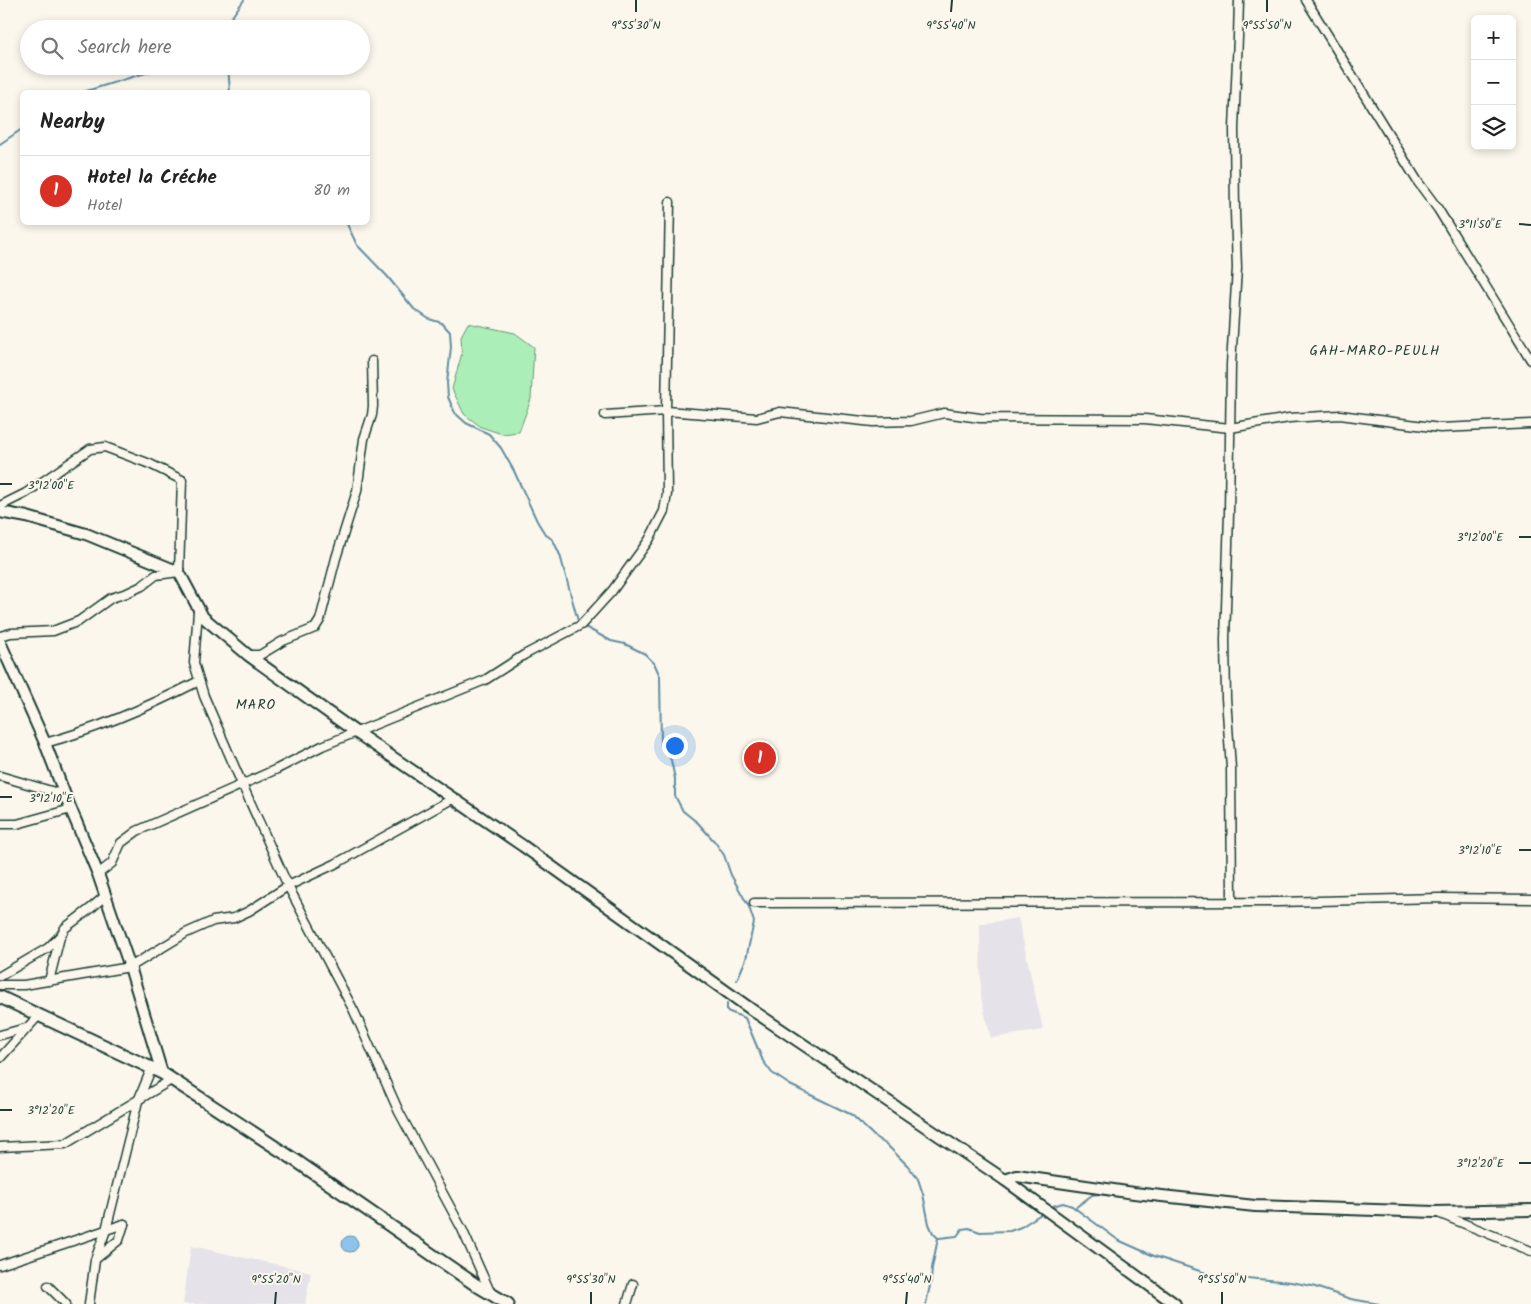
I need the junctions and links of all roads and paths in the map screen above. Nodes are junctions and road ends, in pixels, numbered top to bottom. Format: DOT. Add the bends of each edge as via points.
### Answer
graph roads {
  1 [pos="1239,0"];
  2 [pos="1306,0"];
  3 [pos="670,202"];
  4 [pos="1531,360"];
  5 [pos="372,361"];
  6 [pos="666,411"];
  7 [pos="605,415"];
  8 [pos="1531,424"];
  9 [pos="1230,428"];
  10 [pos="0,506"];
  11 [pos="0,512"];
  12 [pos="179,572"];
  13 [pos="198,611"];
  14 [pos="0,636"];
  15 [pos="0,642"];
  16 [pos="248,655"];
  17 [pos="200,681"];
  18 [pos="357,733"];
  19 [pos="45,743"];
  20 [pos="0,776"];
  21 [pos="242,784"];
  22 [pos="65,795"];
  23 [pos="454,798"];
  24 [pos="71,809"];
  25 [pos="0,824"];
  26 [pos="98,874"];
  27 [pos="288,886"];
  28 [pos="105,896"];
  29 [pos="1531,899"];
  30 [pos="1232,902"];
  31 [pos="754,903"];
  32 [pos="61,935"];
  33 [pos="130,967"];
  34 [pos="0,976"];
  35 [pos="49,981"];
  36 [pos="0,985"];
  37 [pos="0,997"];
  38 [pos="39,1015"];
  39 [pos="26,1028"];
  40 [pos="0,1035"];
  41 [pos="0,1058"];
  42 [pos="162,1073"];
  43 [pos="138,1101"];
  44 [pos="0,1147"];
  45 [pos="1005,1180"];
  46 [pos="1531,1210"];
  47 [pos="1435,1212"];
  48 [pos="106,1230"];
  49 [pos="1531,1251"];
  50 [pos="95,1260"];
  51 [pos="0,1265"];
  52 [pos="633,1284"];
  53 [pos="48,1286"];
  54 [pos="491,1294"];
  55 [pos="64,1303"];
  56 [pos="89,1304"];
  57 [pos="508,1304"];
  58 [pos="627,1304"];
  59 [pos="1175,1304"];
  1 -- 9 [label="street" via="1234,128 1237,268"];
  2 -- 4 [label="street"];
  3 -- 6 [label="street"];
  5 -- 16 [label="street" via="372,415 364,439 357,491 320,620 315,628 260,655"];
  6 -- 7 [label="street"];
  6 -- 9 [label="street" via="757,418 780,412 873,422 911,421 944,413 980,418 1145,419"];
  6 -- 18 [label="street" via="667,494 664,512 649,540 594,612 581,625 485,680"];
  8 -- 9 [label="street" via="1440,428 1340,416 1289,418"];
  9 -- 30 [label="street" via="1225,640 1231,768"];
  10 -- 12 [label="street" via="26,493 90,449 105,447 182,480"];
  11 -- 12 [label="street" via="86,534"];
  12 -- 13 [label="street"];
  12 -- 14 [label="street" via="156,575 142,586 111,598 79,621 53,632"];
  13 -- 16 [label="street"];
  13 -- 17 [label="street" via="194,663"];
  15 -- 19 [label="street"];
  16 -- 18 [label="street"];
  17 -- 19 [label="street" via="161,701 77,735"];
  17 -- 21 [label="street"];
  18 -- 21 [label="street"];
  18 -- 23 [label="street"];
  19 -- 22 [label="street"];
  20 -- 22 [label="street"];
  21 -- 26 [label="street" via="137,831 121,843 112,862"];
  21 -- 27 [label="street"];
  22 -- 24 [label="street"];
  23 -- 27 [label="street" via="335,864"];
  23 -- 45 [label="street" via="755,1012"];
  24 -- 25 [label="street" via="17,824"];
  24 -- 26 [label="street"];
  26 -- 28 [label="street"];
  27 -- 33 [label="street" via="234,918 214,921 186,933"];
  27 -- 54 [label="street" via="354,1011 399,1112 462,1229"];
  28 -- 32 [label="street"];
  28 -- 33 [label="street"];
  29 -- 30 [label="street"];
  30 -- 31 [label="street"];
  32 -- 34 [label="street" via="48,948"];
  32 -- 35 [label="street"];
  33 -- 35 [label="street"];
  33 -- 42 [label="street"];
  35 -- 36 [label="street"];
  37 -- 38 [label="main road"];
  38 -- 39 [label="street"];
  38 -- 42 [label="main road"];
  39 -- 40 [label="street"];
  39 -- 41 [label="street"];
  42 -- 43 [label="street"];
  42 -- 43 [label="street"];
  42 -- 54 [label="main road"];
  43 -- 44 [label="street" via="65,1144"];
  43 -- 48 [label="street"];
  45 -- 47 [label="street" via="1017,1176 1255,1206"];
  45 -- 59 [label="street"];
  46 -- 47 [label="street"];
  47 -- 49 [label="street"];
  48 -- 50 [label="street"];
  48 -- 50 [label="street" via="124,1224 118,1240"];
  48 -- 51 [label="street"];
  50 -- 56 [label="street"];
  52 -- 58 [label="street"];
  53 -- 55 [label="street"];
  54 -- 57 [label="main road"];
}
